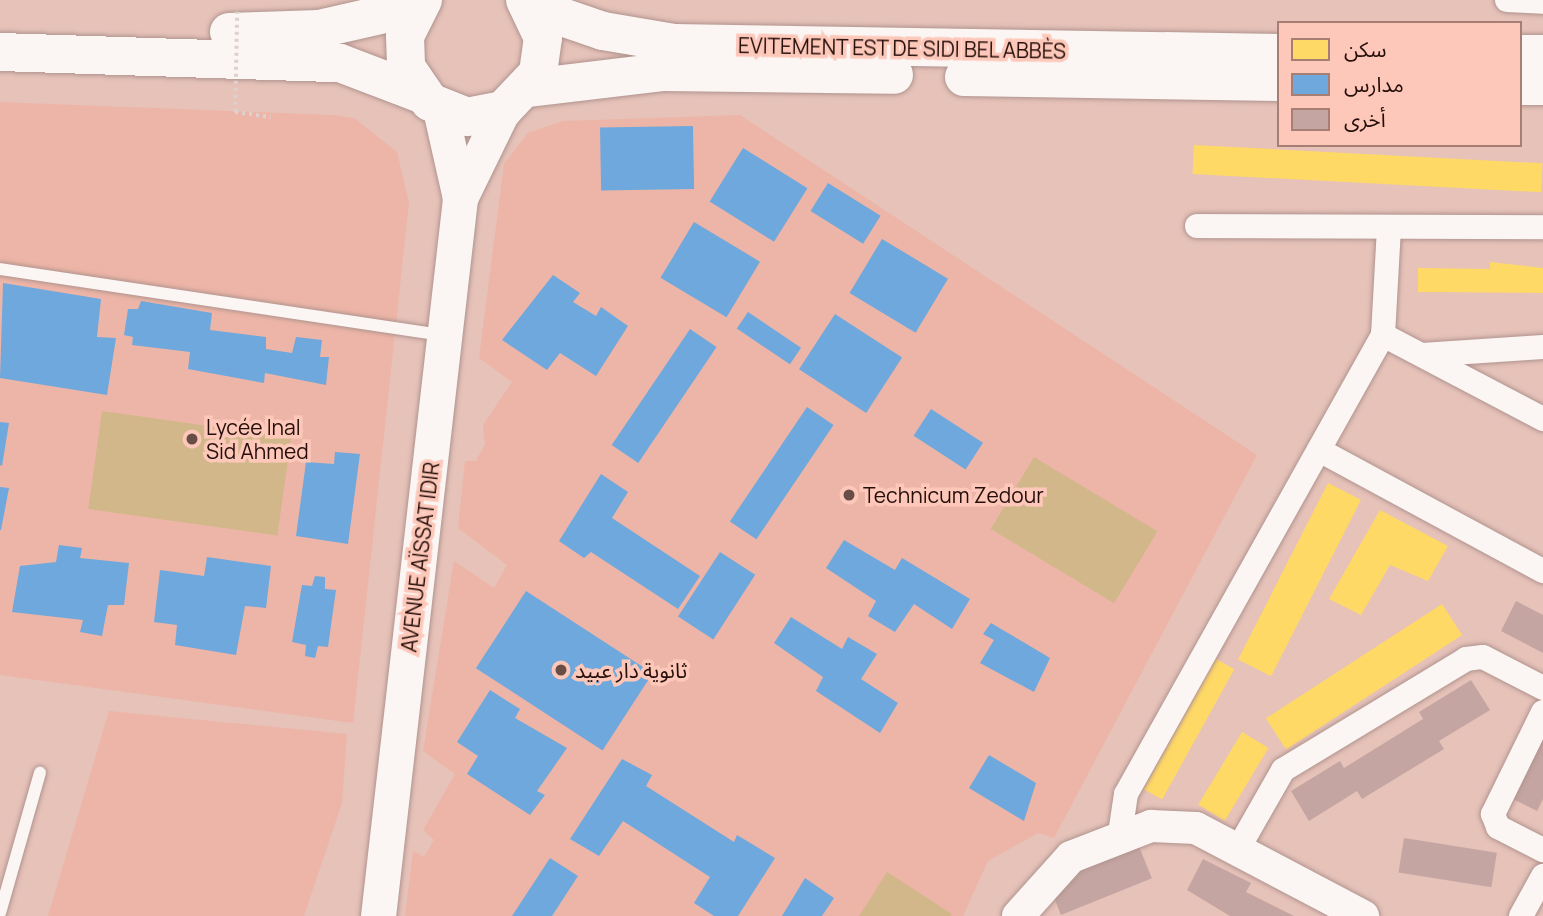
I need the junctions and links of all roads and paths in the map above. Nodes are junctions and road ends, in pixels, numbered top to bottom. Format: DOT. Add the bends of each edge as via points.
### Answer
graph roads {
  1 [pos="1507,0"];
  2 [pos="1543,2"];
  3 [pos="527,3"];
  4 [pos="419,4"];
  5 [pos="237,12"];
  6 [pos="0,27"];
  7 [pos="0,52"];
  8 [pos="1277,53"];
  9 [pos="1522,54"];
  10 [pos="1543,54"];
  11 [pos="1277,82"];
  12 [pos="1522,86"];
  13 [pos="1543,86"];
  14 [pos="516,99"];
  15 [pos="431,101"];
  16 [pos="271,117"];
  17 [pos="460,198"];
  18 [pos="1198,226"];
  19 [pos="1543,227"];
  20 [pos="1389,228"];
  21 [pos="0,269"];
  22 [pos="1383,335"];
  23 [pos="446,336"];
  24 [pos="1543,347"];
  25 [pos="1422,355"];
  26 [pos="1543,419"];
  27 [pos="1319,450"];
  28 [pos="1543,571"];
  29 [pos="1543,688"];
  30 [pos="1543,712"];
  31 [pos="40,773"];
  32 [pos="1121,834"];
  33 [pos="1238,849"];
  34 [pos="1543,850"];
  35 [pos="1543,876"];
  36 [pos="0,913"];
  37 [pos="378,916"];
  38 [pos="1018,916"];
  39 [pos="1363,916"];
  40 [pos="1521,916"];
  1 -- 2 [label="street"];
  3 -- 8 [label="highway, EVITEMENT EST DE SIDI BEL ABBÈS" via="603,31 674,43"];
  3 -- 14 [label="highway" via="543,38"];
  4 -- 6 [label="highway" via="368,22 255,33"];
  4 -- 15 [label="highway" via="404,51"];
  5 -- 16 [label="path, bridge" via="234,112"];
  7 -- 15 [label="highway" via="340,62"];
  9 -- 10 [label="highway"];
  11 -- 14 [label="highway, EVITEMENT EST DE SIDI BEL ABBÈS" via="664,72"];
  12 -- 13 [label="highway"];
  14 -- 15 [label="highway, EVITEMENT EST DE SIDI BEL ABBÈS" via="467,117"];
  14 -- 17 [label="main road"];
  15 -- 17 [label="main road"];
  17 -- 23 [label="main road, AVENUE AÏSSAT IDIR"];
  18 -- 20 [label="street"];
  19 -- 20 [label="street"];
  20 -- 22 [label="street"];
  21 -- 23 [label="lane"];
  22 -- 25 [label="street"];
  22 -- 27 [label="street"];
  23 -- 37 [label="main road, AVENUE AÏSSAT IDIR"];
  24 -- 25 [label="street"];
  25 -- 26 [label="street"];
  27 -- 28 [label="street"];
  27 -- 32 [label="street" via="1126,794"];
  29 -- 33 [label="street" via="1483,657 1466,659 1283,770"];
  30 -- 34 [label="street" via="1493,814 1498,827"];
  31 -- 36 [label="lane"];
  32 -- 33 [label="street" via="1151,827 1196,828"];
  32 -- 38 [label="street" via="1071,857"];
  33 -- 39 [label="street"];
  35 -- 40 [label="street"];
}
